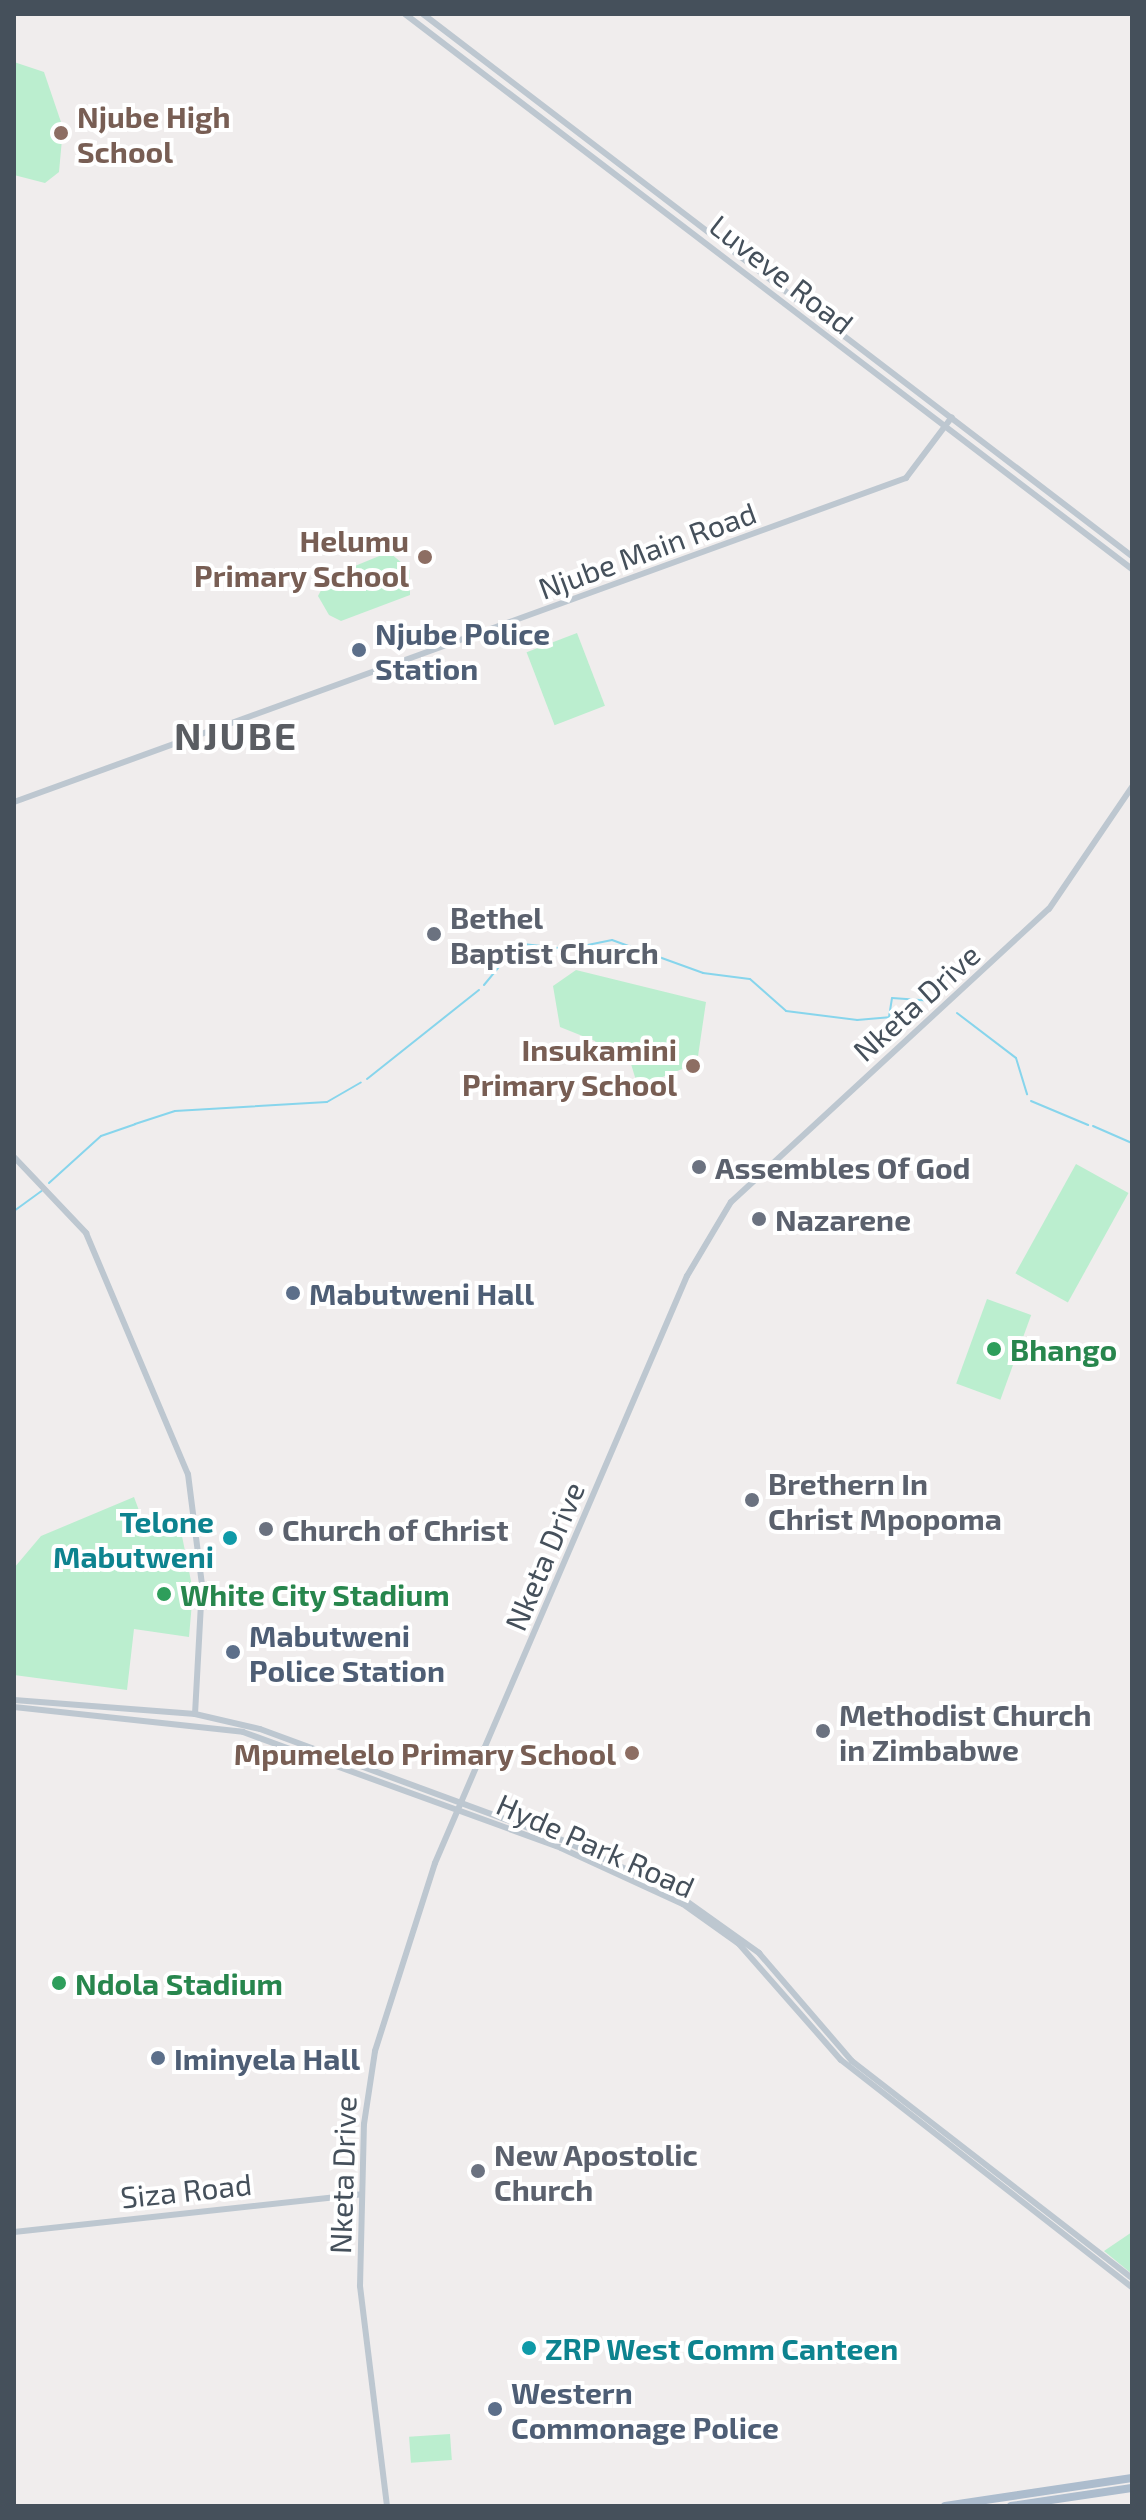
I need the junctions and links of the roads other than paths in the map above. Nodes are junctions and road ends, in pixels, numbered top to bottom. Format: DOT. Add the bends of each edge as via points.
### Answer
graph roads {
  1 [pos="405,14"];
  2 [pos="423,14"];
  3 [pos="952,417"];
  4 [pos="946,426"];
  5 [pos="1132,556"];
  6 [pos="1132,569"];
  7 [pos="1132,787"];
  8 [pos="14,802"];
  9 [pos="14,1157"];
  10 [pos="14,1700"];
  11 [pos="14,1707"];
  12 [pos="195,1714"];
  13 [pos="458,1806"];
  14 [pos="362,2194"];
  15 [pos="14,2232"];
  16 [pos="1132,2278"];
  17 [pos="1132,2287"];
  18 [pos="1132,2478"];
  19 [pos="1132,2488"];
  20 [pos="387,2506"];
  21 [pos="945,2506"];
  22 [pos="1011,2506"];
  1 -- 4 [label="street, Luveve Road"];
  2 -- 3 [label="street, Luveve Road"];
  3 -- 4 [label="street, Njube Main Road"];
  3 -- 5 [label="street, Luveve Road"];
  4 -- 6 [label="street, Luveve Road"];
  4 -- 8 [label="street, Njube Main Road" via="906,478"];
  7 -- 13 [label="street, Nketa Drive" via="1049,909 721,1213 687,1276"];
  9 -- 12 [label="street" via="86,1233 188,1474 203,1609"];
  10 -- 12 [label="street, Hyde Park Road"];
  11 -- 13 [label="street, Hyde Park Road" via="231,1729"];
  12 -- 13 [label="street, Hyde Park Road" via="260,1729"];
  13 -- 14 [label="street, Nketa Drive" via="413,1921 375,2051"];
  13 -- 16 [label="street, Hyde Park Road" via="599,1856 713,1914 759,1953 852,2061"];
  13 -- 17 [label="street, Hyde Park Road" via="597,1862 705,1917 757,1963 841,2060"];
  14 -- 15 [label="street, Siza Road"];
  14 -- 20 [label="street, Nketa Drive" via="361,2310"];
  18 -- 21 [label="main road"];
  19 -- 22 [label="main road"];
}
